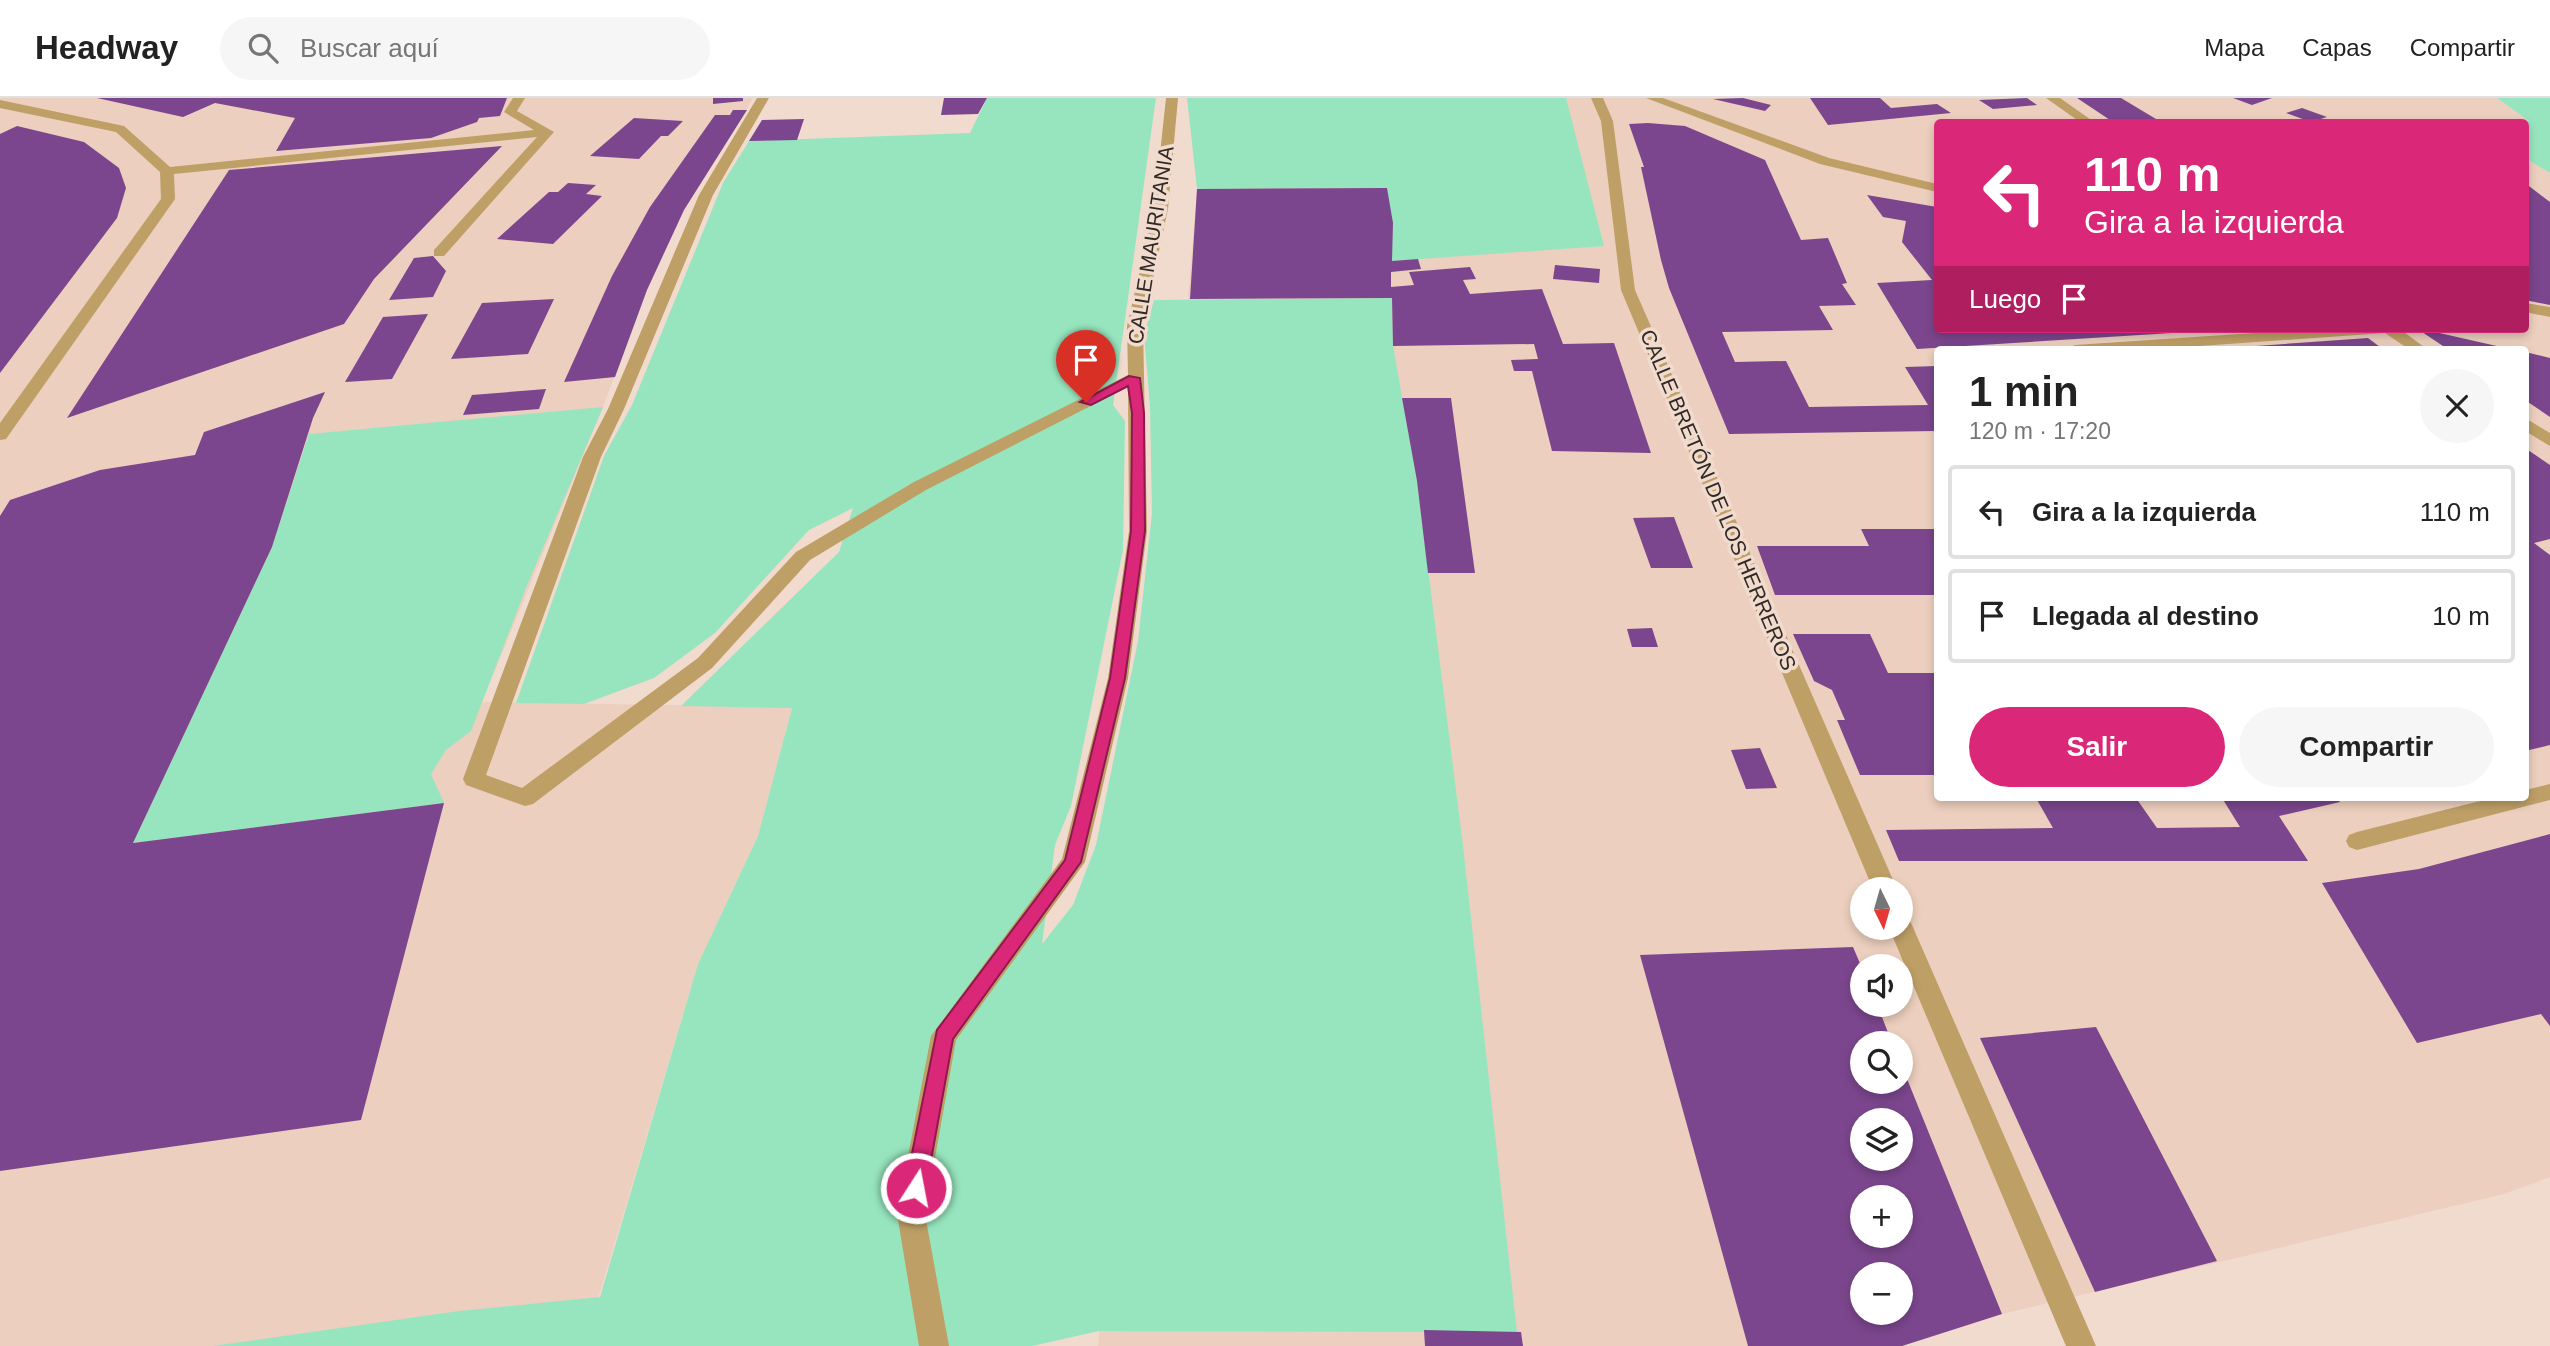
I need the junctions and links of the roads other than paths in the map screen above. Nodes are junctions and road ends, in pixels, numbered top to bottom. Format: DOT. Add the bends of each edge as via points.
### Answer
graph roads {
  1 [pos="519,98"];
  2 [pos="763,98"];
  3 [pos="1172,98"];
  4 [pos="1597,98"];
  5 [pos="1651,98"];
  6 [pos="2052,98"];
  7 [pos="0,104"];
  8 [pos="2084,119"];
  9 [pos="548,132"];
  10 [pos="167,171"];
  11 [pos="1934,187"];
  12 [pos="439,253"];
  13 [pos="2529,308"];
  14 [pos="2550,312"];
  15 [pos="2323,333"];
  16 [pos="2396,333"];
  17 [pos="2133,346"];
  18 [pos="2414,346"];
  19 [pos="1134,378"];
  20 [pos="2529,426"];
  21 [pos="0,435"];
  22 [pos="2550,441"];
  23 [pos="2550,792"];
  24 [pos="2529,797"];
  25 [pos="2513,801"];
  26 [pos="2357,841"];
  27 [pos="1880,877"];
  28 [pos="1906,940"];
  29 [pos="934,1346"];
  30 [pos="2081,1346"];
  1 -- 9 [label="street" via="510,113"];
  2 -- 19 [label="street" via="706,195 622,397 592,457 474,779 525,798 705,663 803,556 920,486"];
  3 -- 19 [label="street, CALLE MAURITANIA" via="1161,209 1135,326"];
  4 -- 27 [label="street, CALLE BRETÓN DE LOS HERREROS" via="1607,121 1628,290"];
  5 -- 11 [label="street" via="1825,161"];
  6 -- 8 [label="street"];
  7 -- 10 [label="street" via="120,129"];
  9 -- 10 [label="street"];
  9 -- 12 [label="street"];
  10 -- 21 [label="street" via="168,199"];
  13 -- 14 [label="street"];
  15 -- 17 [label="street"];
  16 -- 18 [label="street"];
  19 -- 29 [label="street, CALLE MAURITANIA" via="1138,531 1118,678 1073,862 944,1036 911,1214"];
  20 -- 22 [label="street"];
  23 -- 24 [label="street"];
  25 -- 26 [label="street"];
  28 -- 30 [label="street"];
}
